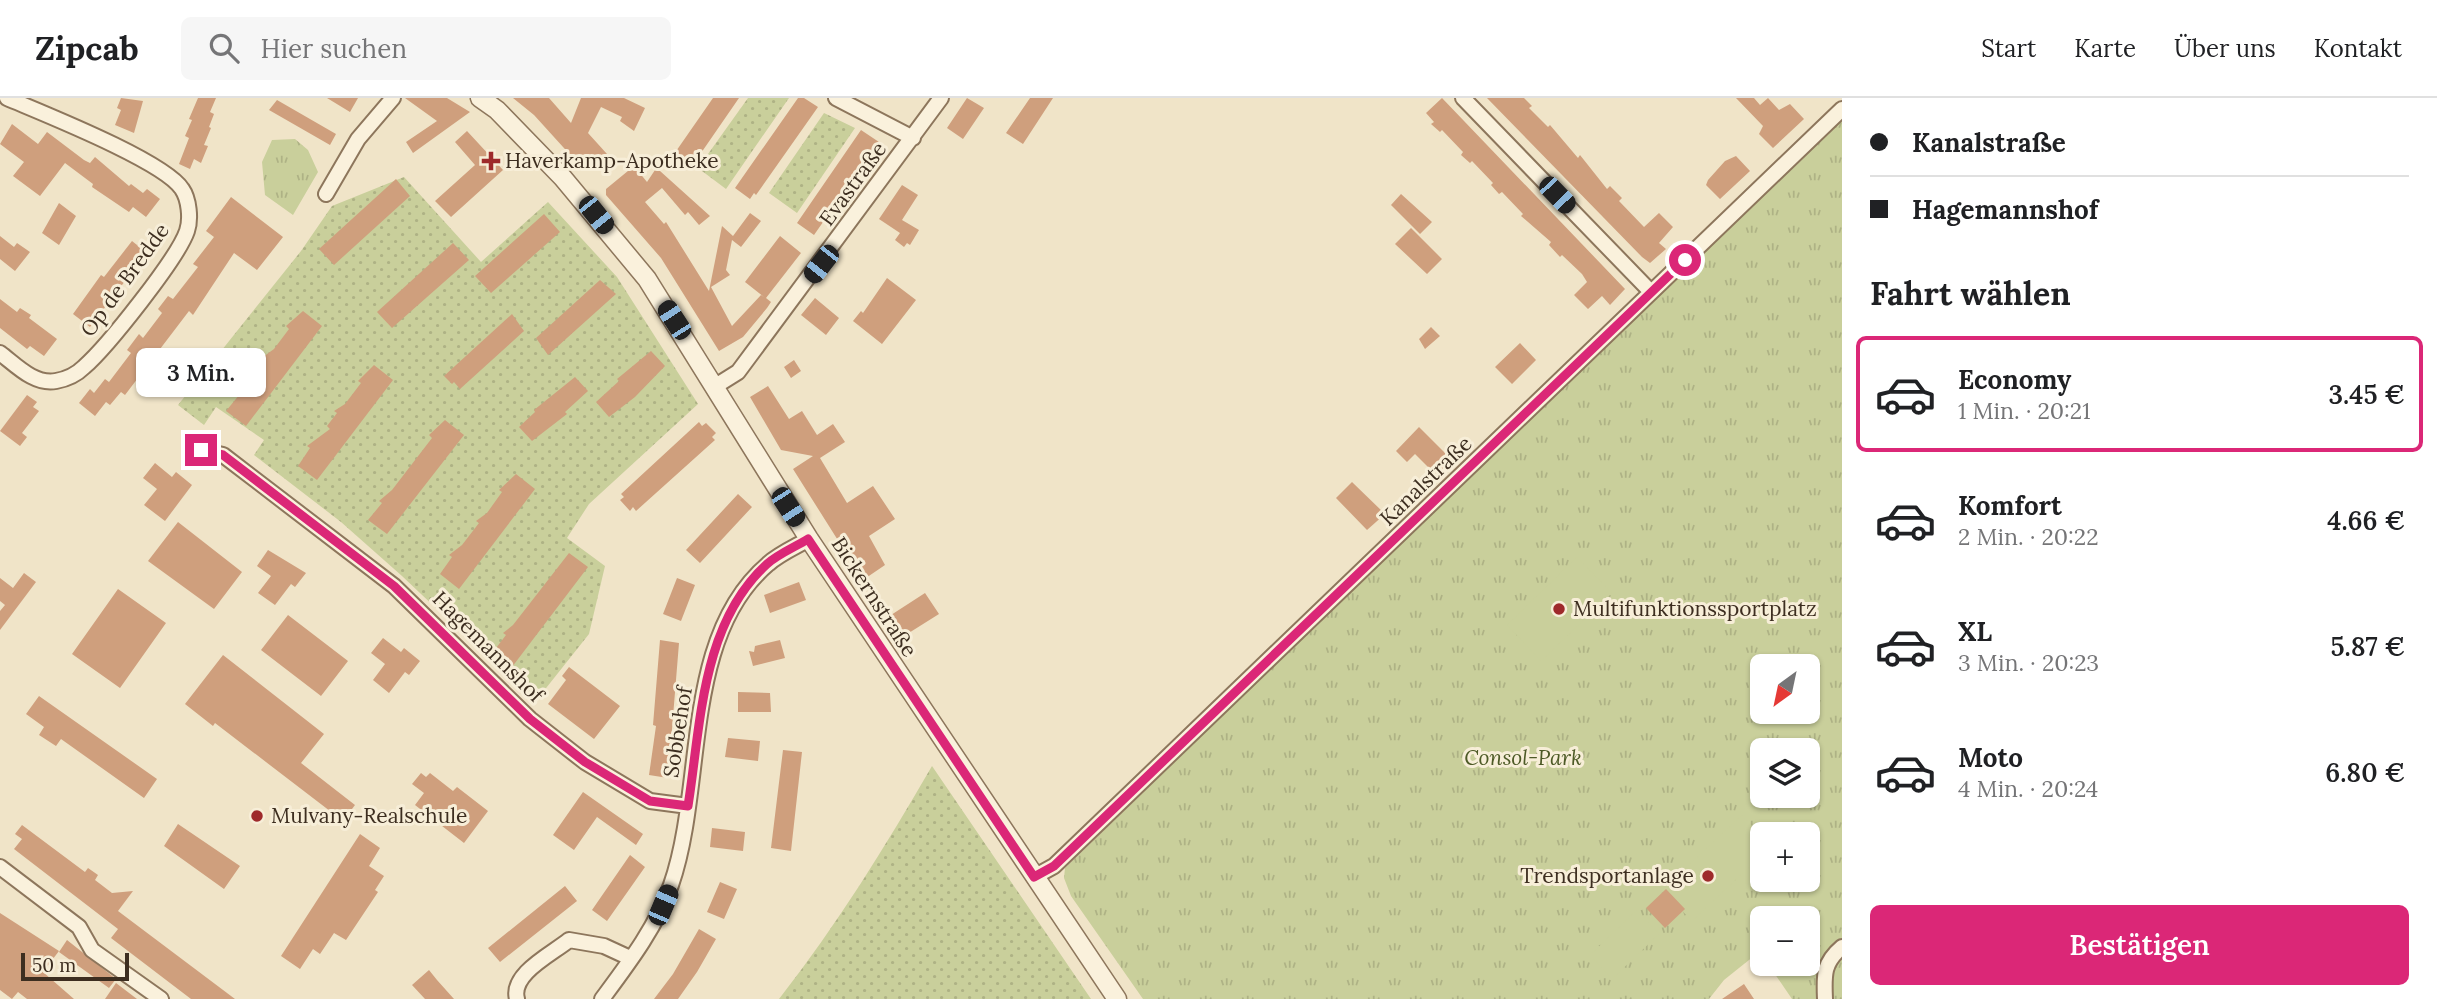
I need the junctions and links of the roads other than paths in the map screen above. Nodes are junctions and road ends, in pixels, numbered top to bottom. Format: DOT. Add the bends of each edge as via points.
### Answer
graph roads {
  1 [pos="7,98"];
  2 [pos="393,98"];
  3 [pos="480,98"];
  4 [pos="836,98"];
  5 [pos="942,98"];
  6 [pos="1463,98"];
  7 [pos="1842,109"];
  8 [pos="913,138"];
  9 [pos="326,194"];
  10 [pos="1651,292"];
  11 [pos="0,354"];
  12 [pos="714,387"];
  13 [pos="201,450"];
  14 [pos="808,539"];
  15 [pos="688,806"];
  16 [pos="0,867"];
  17 [pos="1034,877"];
  18 [pos="1842,947"];
  19 [pos="631,958"];
  20 [pos="161,999"];
  21 [pos="517,999"];
  22 [pos="602,999"];
  23 [pos="1117,999"];
  24 [pos="1825,999"];
  1 -- 11 [label="street, Op de Bredde" via="94,135 162,172 182,188 188,229 108,342 70,378 52,382 33,378"];
  2 -- 9 [label="street" via="358,139"];
  3 -- 12 [label="street, Bickernstraße" via="518,130 648,279"];
  4 -- 8 [label="street"];
  5 -- 8 [label="street, Evastraße"];
  6 -- 10 [label="street"];
  7 -- 10 [label="street, Kanalstraße"];
  8 -- 12 [label="street, Evastraße" via="738,372"];
  10 -- 17 [label="street, Kanalstraße" via="1054,866"];
  12 -- 14 [label="street, Bickernstraße"];
  13 -- 15 [label="street, Hagemannshof" via="223,455 394,586 530,719 585,762 650,801"];
  14 -- 15 [label="street, Sobbehof" via="768,563 721,627 707,681"];
  14 -- 17 [label="street, Bickernstraße"];
  15 -- 19 [label="street, Sobbehof" via="671,885"];
  16 -- 20 [label="street" via="79,927 92,950"];
  17 -- 23 [label="street, Bickernstraße"];
  18 -- 24 [label="street" via="1829,958"];
  19 -- 21 [label="street" via="604,946 569,940 520,978"];
  19 -- 22 [label="street, Sobbehof"];
}
